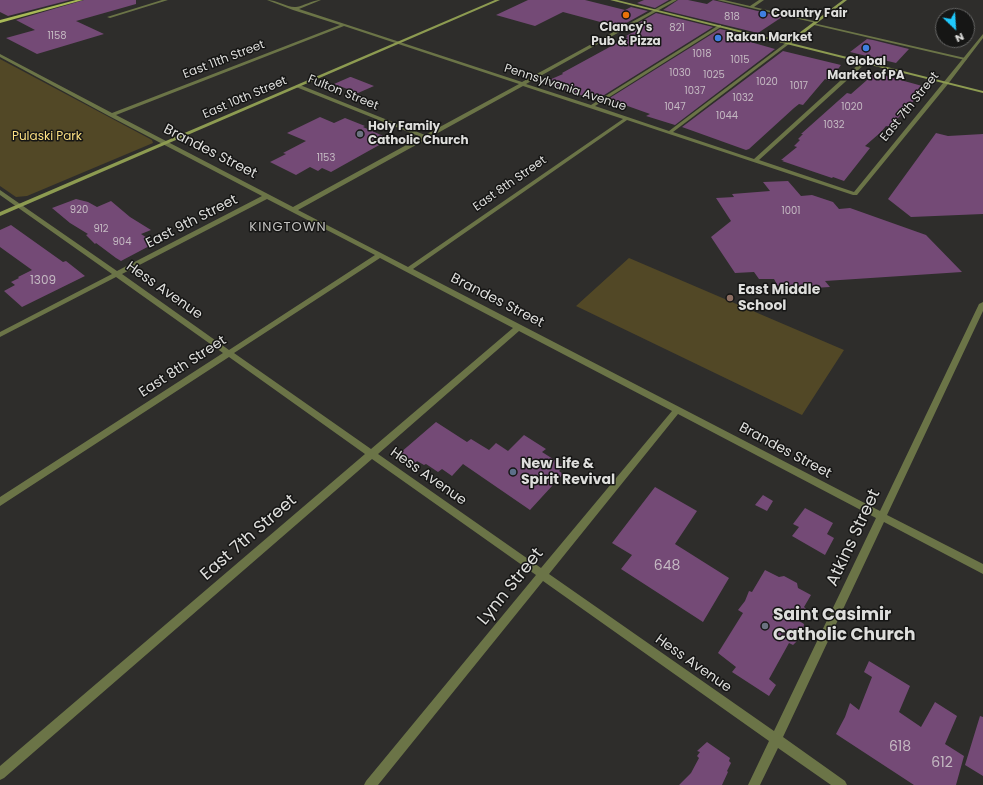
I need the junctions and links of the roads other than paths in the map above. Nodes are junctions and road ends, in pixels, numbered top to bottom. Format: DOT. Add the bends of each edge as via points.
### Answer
graph roads {
  1 [pos="81,0"];
  2 [pos="166,0"];
  3 [pos="269,0"];
  4 [pos="319,0"];
  5 [pos="498,0"];
  6 [pos="612,0"];
  7 [pos="675,0"];
  8 [pos="719,0"];
  9 [pos="762,0"];
  10 [pos="845,0"];
  11 [pos="751,7"];
  12 [pos="294,9"];
  13 [pos="656,11"];
  14 [pos="109,17"];
  15 [pos="0,22"];
  16 [pos="815,23"];
  17 [pos="343,25"];
  18 [pos="720,26"];
  19 [pos="983,35"];
  20 [pos="397,43"];
  21 [pos="788,43"];
  22 [pos="0,55"];
  23 [pos="965,59"];
  24 [pos="864,62"];
  25 [pos="946,82"];
  26 [pos="522,84"];
  27 [pos="298,86"];
  28 [pos="983,92"];
  29 [pos="591,107"];
  30 [pos="111,115"];
  31 [pos="626,118"];
  32 [pos="669,133"];
  33 [pos="426,137"];
  34 [pos="164,143"];
  35 [pos="755,161"];
  36 [pos="0,192"];
  37 [pos="855,194"];
  38 [pos="267,196"];
  39 [pos="19,206"];
  40 [pos="293,210"];
  41 [pos="0,214"];
  42 [pos="380,255"];
  43 [pos="408,270"];
  44 [pos="117,274"];
  45 [pos="983,304"];
  46 [pos="519,326"];
  47 [pos="0,335"];
  48 [pos="228,354"];
  49 [pos="678,410"];
  50 [pos="371,454"];
  51 [pos="0,502"];
  52 [pos="882,517"];
  53 [pos="983,569"];
  54 [pos="542,575"];
  55 [pos="776,739"];
  56 [pos="0,774"];
  57 [pos="370,785"];
  58 [pos="754,785"];
  59 [pos="841,785"];
  1 -- 15 [label="main road"];
  2 -- 14 [label="street"];
  3 -- 12 [label="street, Pennsylvania Avenue"];
  4 -- 12 [label="street"];
  5 -- 20 [label="street, East 10th Street"];
  6 -- 13 [label="street"];
  7 -- 13 [label="street"];
  8 -- 11 [label="street"];
  9 -- 11 [label="street"];
  10 -- 16 [label="street"];
  11 -- 16 [label="street"];
  12 -- 17 [label="street, Pennsylvania Avenue"];
  13 -- 18 [label="street"];
  13 -- 26 [label="street"];
  16 -- 21 [label="street"];
  16 -- 23 [label="street"];
  17 -- 20 [label="street, Pennsylvania Avenue"];
  17 -- 30 [label="street, East 11th Street"];
  18 -- 21 [label="street"];
  18 -- 29 [label="street"];
  19 -- 23 [label="street, East 7th Street"];
  20 -- 26 [label="street, Pennsylvania Avenue"];
  20 -- 27 [label="street, East 10th Street"];
  21 -- 24 [label="street"];
  21 -- 32 [label="street"];
  22 -- 30 [label="street, Brandes Street"];
  23 -- 25 [label="street, East 7th Street"];
  24 -- 25 [label="street"];
  24 -- 35 [label="street"];
  25 -- 28 [label="street"];
  25 -- 37 [label="street, East 7th Street"];
  26 -- 29 [label="street, Pennsylvania Avenue"];
  26 -- 33 [label="street"];
  27 -- 33 [label="street, Fulton Street"];
  27 -- 34 [label="street, East 10th Street"];
  29 -- 31 [label="street, Pennsylvania Avenue"];
  30 -- 34 [label="street, Brandes Street"];
  31 -- 32 [label="street, Pennsylvania Avenue"];
  31 -- 43 [label="street, East 8th Street"];
  32 -- 35 [label="street, Pennsylvania Avenue"];
  33 -- 40 [label="street"];
  34 -- 38 [label="street, Brandes Street"];
  34 -- 39 [label="street, East 10th Street"];
  35 -- 37 [label="street, Pennsylvania Avenue"];
  36 -- 39 [label="street, Hess Avenue"];
  38 -- 40 [label="street, Brandes Street"];
  38 -- 44 [label="street, East 9th Street"];
  39 -- 41 [label="street, East 10th Street"];
  39 -- 44 [label="street, Hess Avenue"];
  40 -- 42 [label="street, Brandes Street"];
  42 -- 43 [label="street, Brandes Street"];
  42 -- 48 [label="street, East 8th Street"];
  43 -- 46 [label="street, Brandes Street"];
  44 -- 47 [label="street, East 9th Street"];
  44 -- 48 [label="street, Hess Avenue"];
  45 -- 52 [label="street, Atkins Street"];
  46 -- 49 [label="street, Brandes Street"];
  46 -- 50 [label="street, East 7th Street"];
  48 -- 50 [label="street, Hess Avenue"];
  48 -- 51 [label="street, East 8th Street"];
  49 -- 52 [label="street, Brandes Street"];
  49 -- 54 [label="street, Lynn Street"];
  50 -- 54 [label="street, Hess Avenue"];
  50 -- 56 [label="street, East 7th Street"];
  52 -- 53 [label="street, Brandes Street"];
  52 -- 55 [label="street, Atkins Street"];
  54 -- 55 [label="street, Hess Avenue"];
  54 -- 57 [label="street, Lynn Street"];
  55 -- 58 [label="street, Atkins Street"];
  55 -- 59 [label="street, Hess Avenue"];
}
